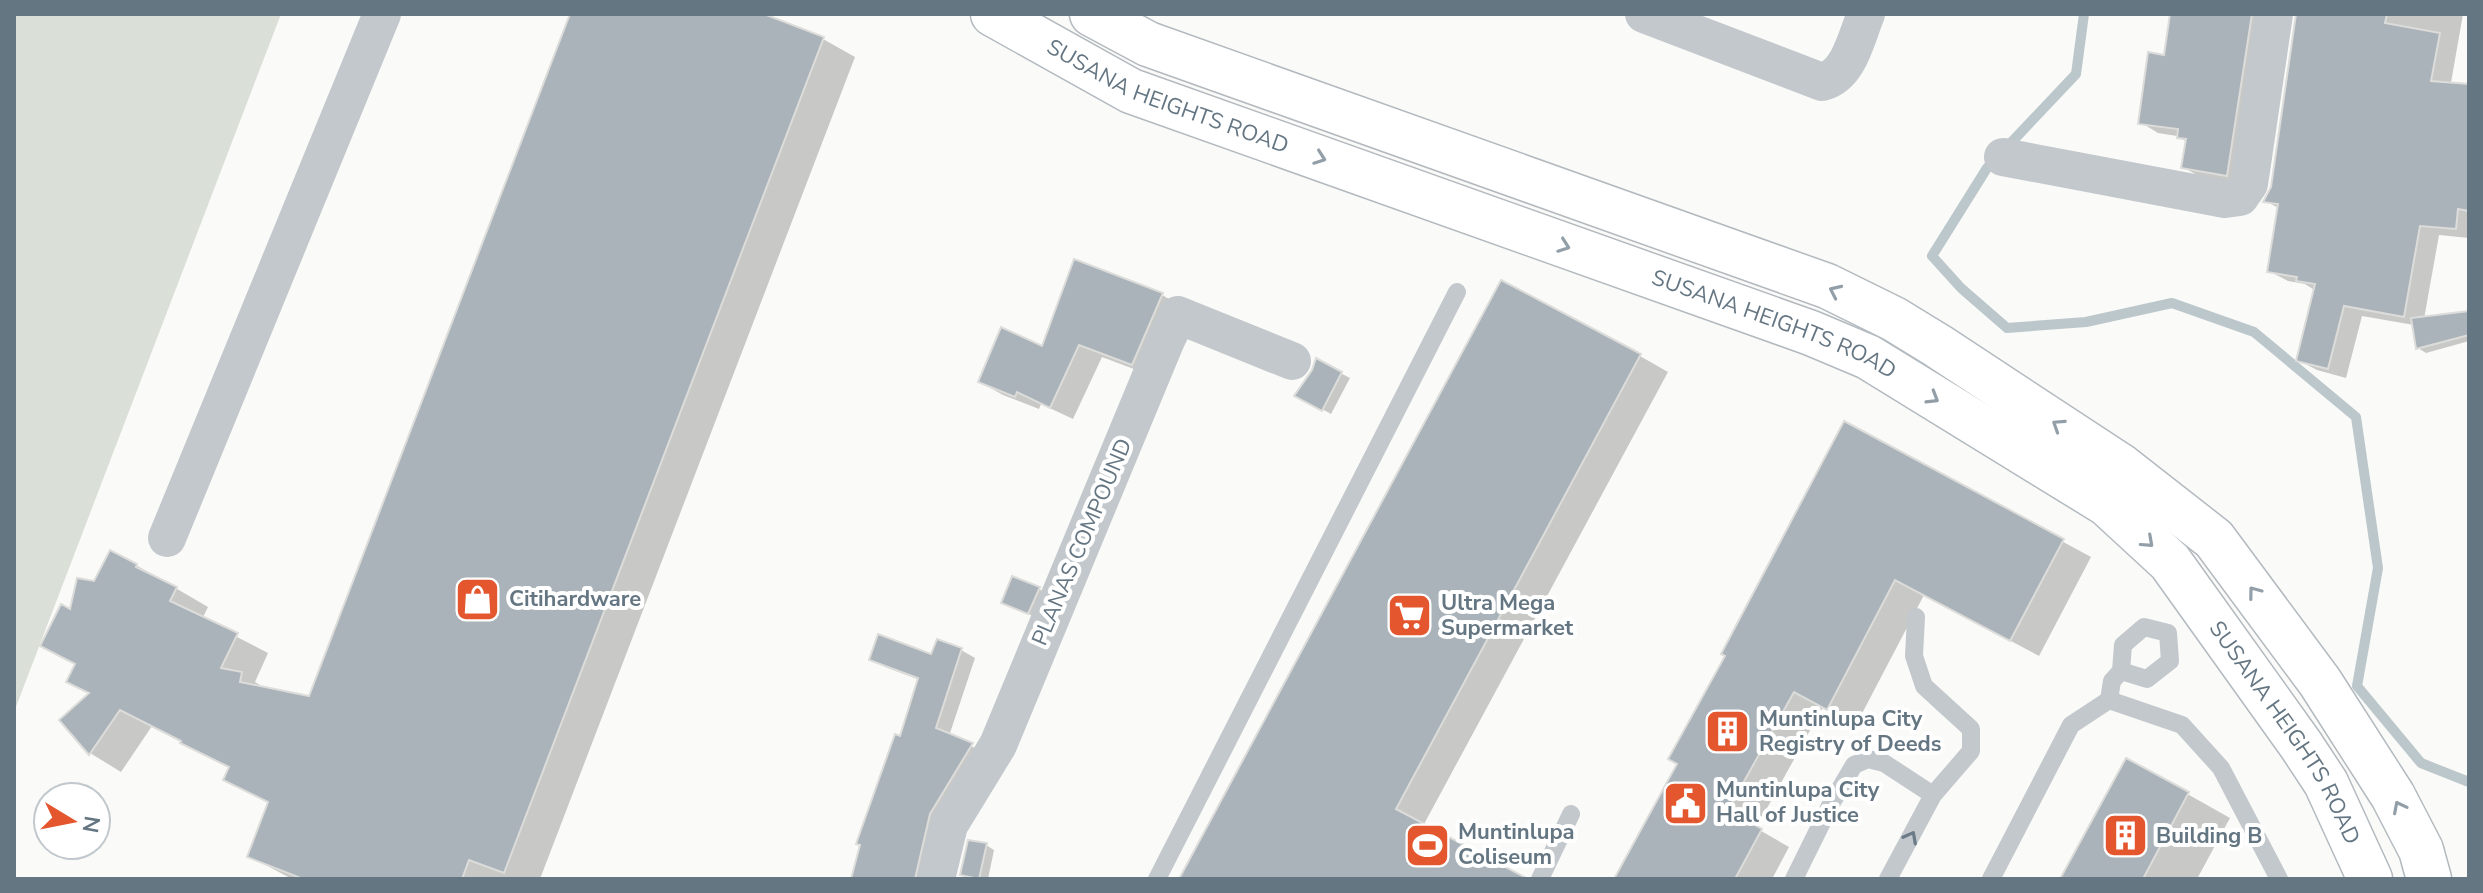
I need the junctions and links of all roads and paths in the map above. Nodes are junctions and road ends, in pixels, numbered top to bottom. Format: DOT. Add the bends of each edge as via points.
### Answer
graph roads {
  1 [pos="382,14"];
  2 [pos="993,14"];
  3 [pos="1092,14"];
  4 [pos="1644,14"];
  5 [pos="1866,14"];
  6 [pos="2274,14"];
  7 [pos="2003,157"];
  8 [pos="1457,292"];
  9 [pos="1292,361"];
  10 [pos="167,538"];
  11 [pos="1916,617"];
  12 [pos="2185,619"];
  13 [pos="2121,671"];
  14 [pos="2109,700"];
  15 [pos="1933,795"];
  16 [pos="1571,814"];
  17 [pos="1801,876"];
  18 [pos="936,879"];
  19 [pos="1157,879"];
  20 [pos="1540,879"];
  21 [pos="1888,879"];
  22 [pos="1991,879"];
  23 [pos="2279,879"];
  24 [pos="2370,879"];
  25 [pos="2429,879"];
  1 -- 10 [label="street"];
  2 -- 12 [label="main road, SUSANA HEIGHTS ROAD, one-way" via="1131,91 1868,357 2107,504 2170,562"];
  25 -- 3 [label="main road, SUSANA HEIGHTS ROAD, one-way" via="2421,850 2393,796 2320,682 2214,539 2122,467 1938,346 1827,286 1148,44"];
  4 -- 5 [label="street" via="1822,82 1833,79 1845,65"];
  6 -- 7 [label="street" via="2249,184 2240,197 2217,198"];
  8 -- 19 [label="lane"];
  9 -- 18 [label="street, PLANAS COMPOUND" via="1178,315 998,745 949,825"];
  11 -- 15 [label="lane" via="1914,656 1924,686 1971,729 1971,751"];
  12 -- 13 [label="lane" via="2144,627 2123,645"];
  12 -- 13 [label="lane" via="2170,661 2147,679"];
  12 -- 24 [label="main road, SUSANA HEIGHTS ROAD" via="2301,745 2326,783"];
  13 -- 14 [label="lane" via="2112,681"];
  14 -- 22 [label="lane" via="2071,725"];
  14 -- 23 [label="lane" via="2182,725 2221,768"];
  15 -- 17 [label="lane" via="1884,763 1868,759 1854,765"];
  21 -- 15 [label="lane, one-way"];
  16 -- 20 [label="lane"];
}
